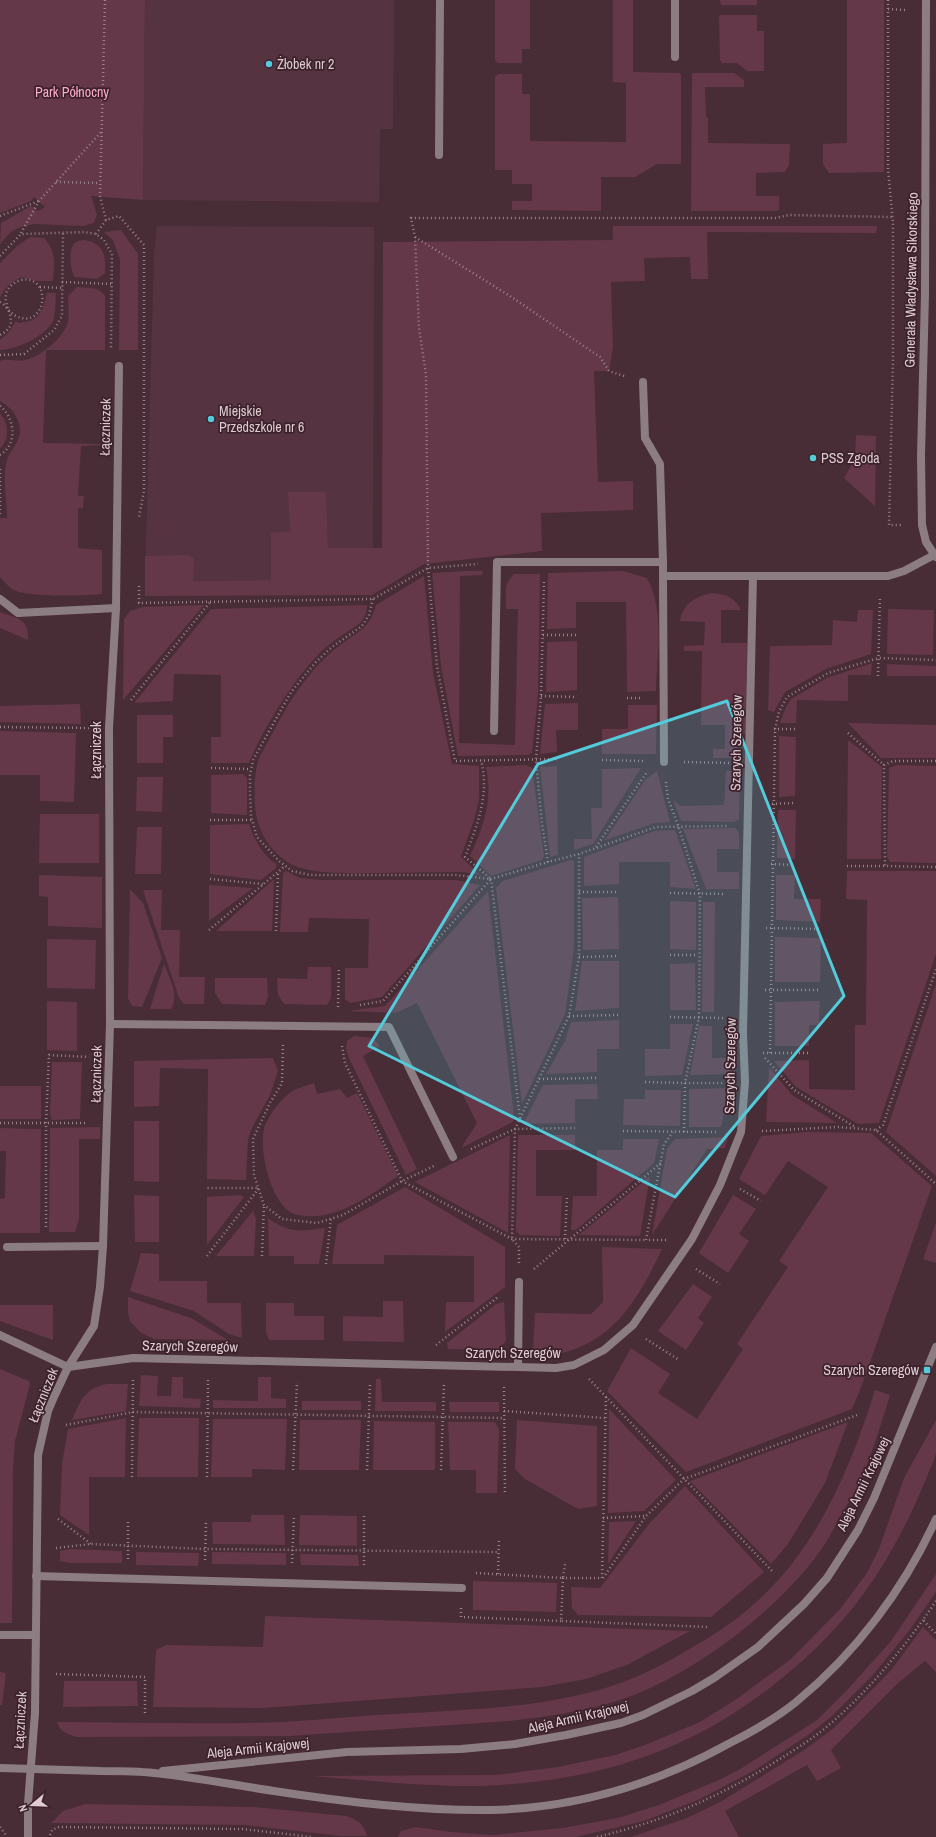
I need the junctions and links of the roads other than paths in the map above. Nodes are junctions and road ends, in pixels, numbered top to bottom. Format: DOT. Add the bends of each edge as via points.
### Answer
graph roads {
  1 [pos="440,0"];
  2 [pos="676,0"];
  3 [pos="926,0"];
  4 [pos="675,57"];
  5 [pos="439,155"];
  6 [pos="119,366"];
  7 [pos="643,382"];
  8 [pos="935,556"];
  9 [pos="663,562"];
  10 [pos="663,576"];
  11 [pos="753,576"];
  12 [pos="0,599"];
  13 [pos="116,608"];
  14 [pos="494,731"];
  15 [pos="664,762"];
  16 [pos="110,1024"];
  17 [pos="452,1157"];
  18 [pos="103,1246"];
  19 [pos="8,1247"];
  20 [pos="519,1282"];
  21 [pos="0,1335"];
  22 [pos="936,1347"];
  23 [pos="68,1367"];
  24 [pos="518,1367"];
  25 [pos="936,1518"];
  26 [pos="36,1576"];
  27 [pos="462,1588"];
  28 [pos="0,1635"];
  29 [pos="35,1635"];
  30 [pos="0,1768"];
  31 [pos="30,1769"];
  32 [pos="153,1772"];
  33 [pos="28,1837"];
  1 -- 5 [label="street"];
  2 -- 4 [label="street"];
  3 -- 8 [label="street, Generała Władysława Sikorskiego" via="922,525 926,542"];
  6 -- 13 [label="street, Łączniczek"];
  7 -- 9 [label="street" via="645,438 660,464"];
  8 -- 11 [label="street" via="904,571 880,576"];
  9 -- 10 [label="street"];
  9 -- 14 [label="street" via="497,562"];
  10 -- 11 [label="street"];
  10 -- 15 [label="street"];
  11 -- 24 [label="street, Szarych Szeregów" via="743,1033 745,1082 741,1132 720,1184 692,1239 633,1325 604,1350 574,1365 556,1368"];
  12 -- 13 [label="street" via="18,613"];
  13 -- 16 [label="street, Łączniczek" via="109,728"];
  16 -- 17 [label="street" via="389,1027"];
  16 -- 18 [label="street, Łączniczek"];
  18 -- 19 [label="street"];
  18 -- 23 [label="street, Łączniczek" via="94,1326"];
  20 -- 24 [label="street"];
  21 -- 23 [label="street"];
  22 -- 32 [label="street, Aleja Armii Krajowej" via="874,1498 858,1530 827,1578 804,1604 758,1647 692,1691 621,1723 515,1744 461,1749 346,1752"];
  23 -- 24 [label="street, Szarych Szeregów" via="133,1358"];
  23 -- 26 [label="street, Łączniczek" via="48,1411 38,1455"];
  25 -- 32 [label="street, Aleja Armii Krajowej" via="926,1541 888,1604 852,1648 816,1685 772,1719 747,1734 697,1761 642,1784 560,1804 490,1810 374,1804"];
  26 -- 27 [label="street"];
  26 -- 29 [label="street, Łączniczek"];
  28 -- 29 [label="street"];
  29 -- 31 [label="street, Łączniczek" via="35,1713"];
  30 -- 31 [label="street, Aleja Armii Krajowej"];
  31 -- 32 [label="street, Aleja Armii Krajowej"];
  31 -- 33 [label="street, Łączniczek"];
}
